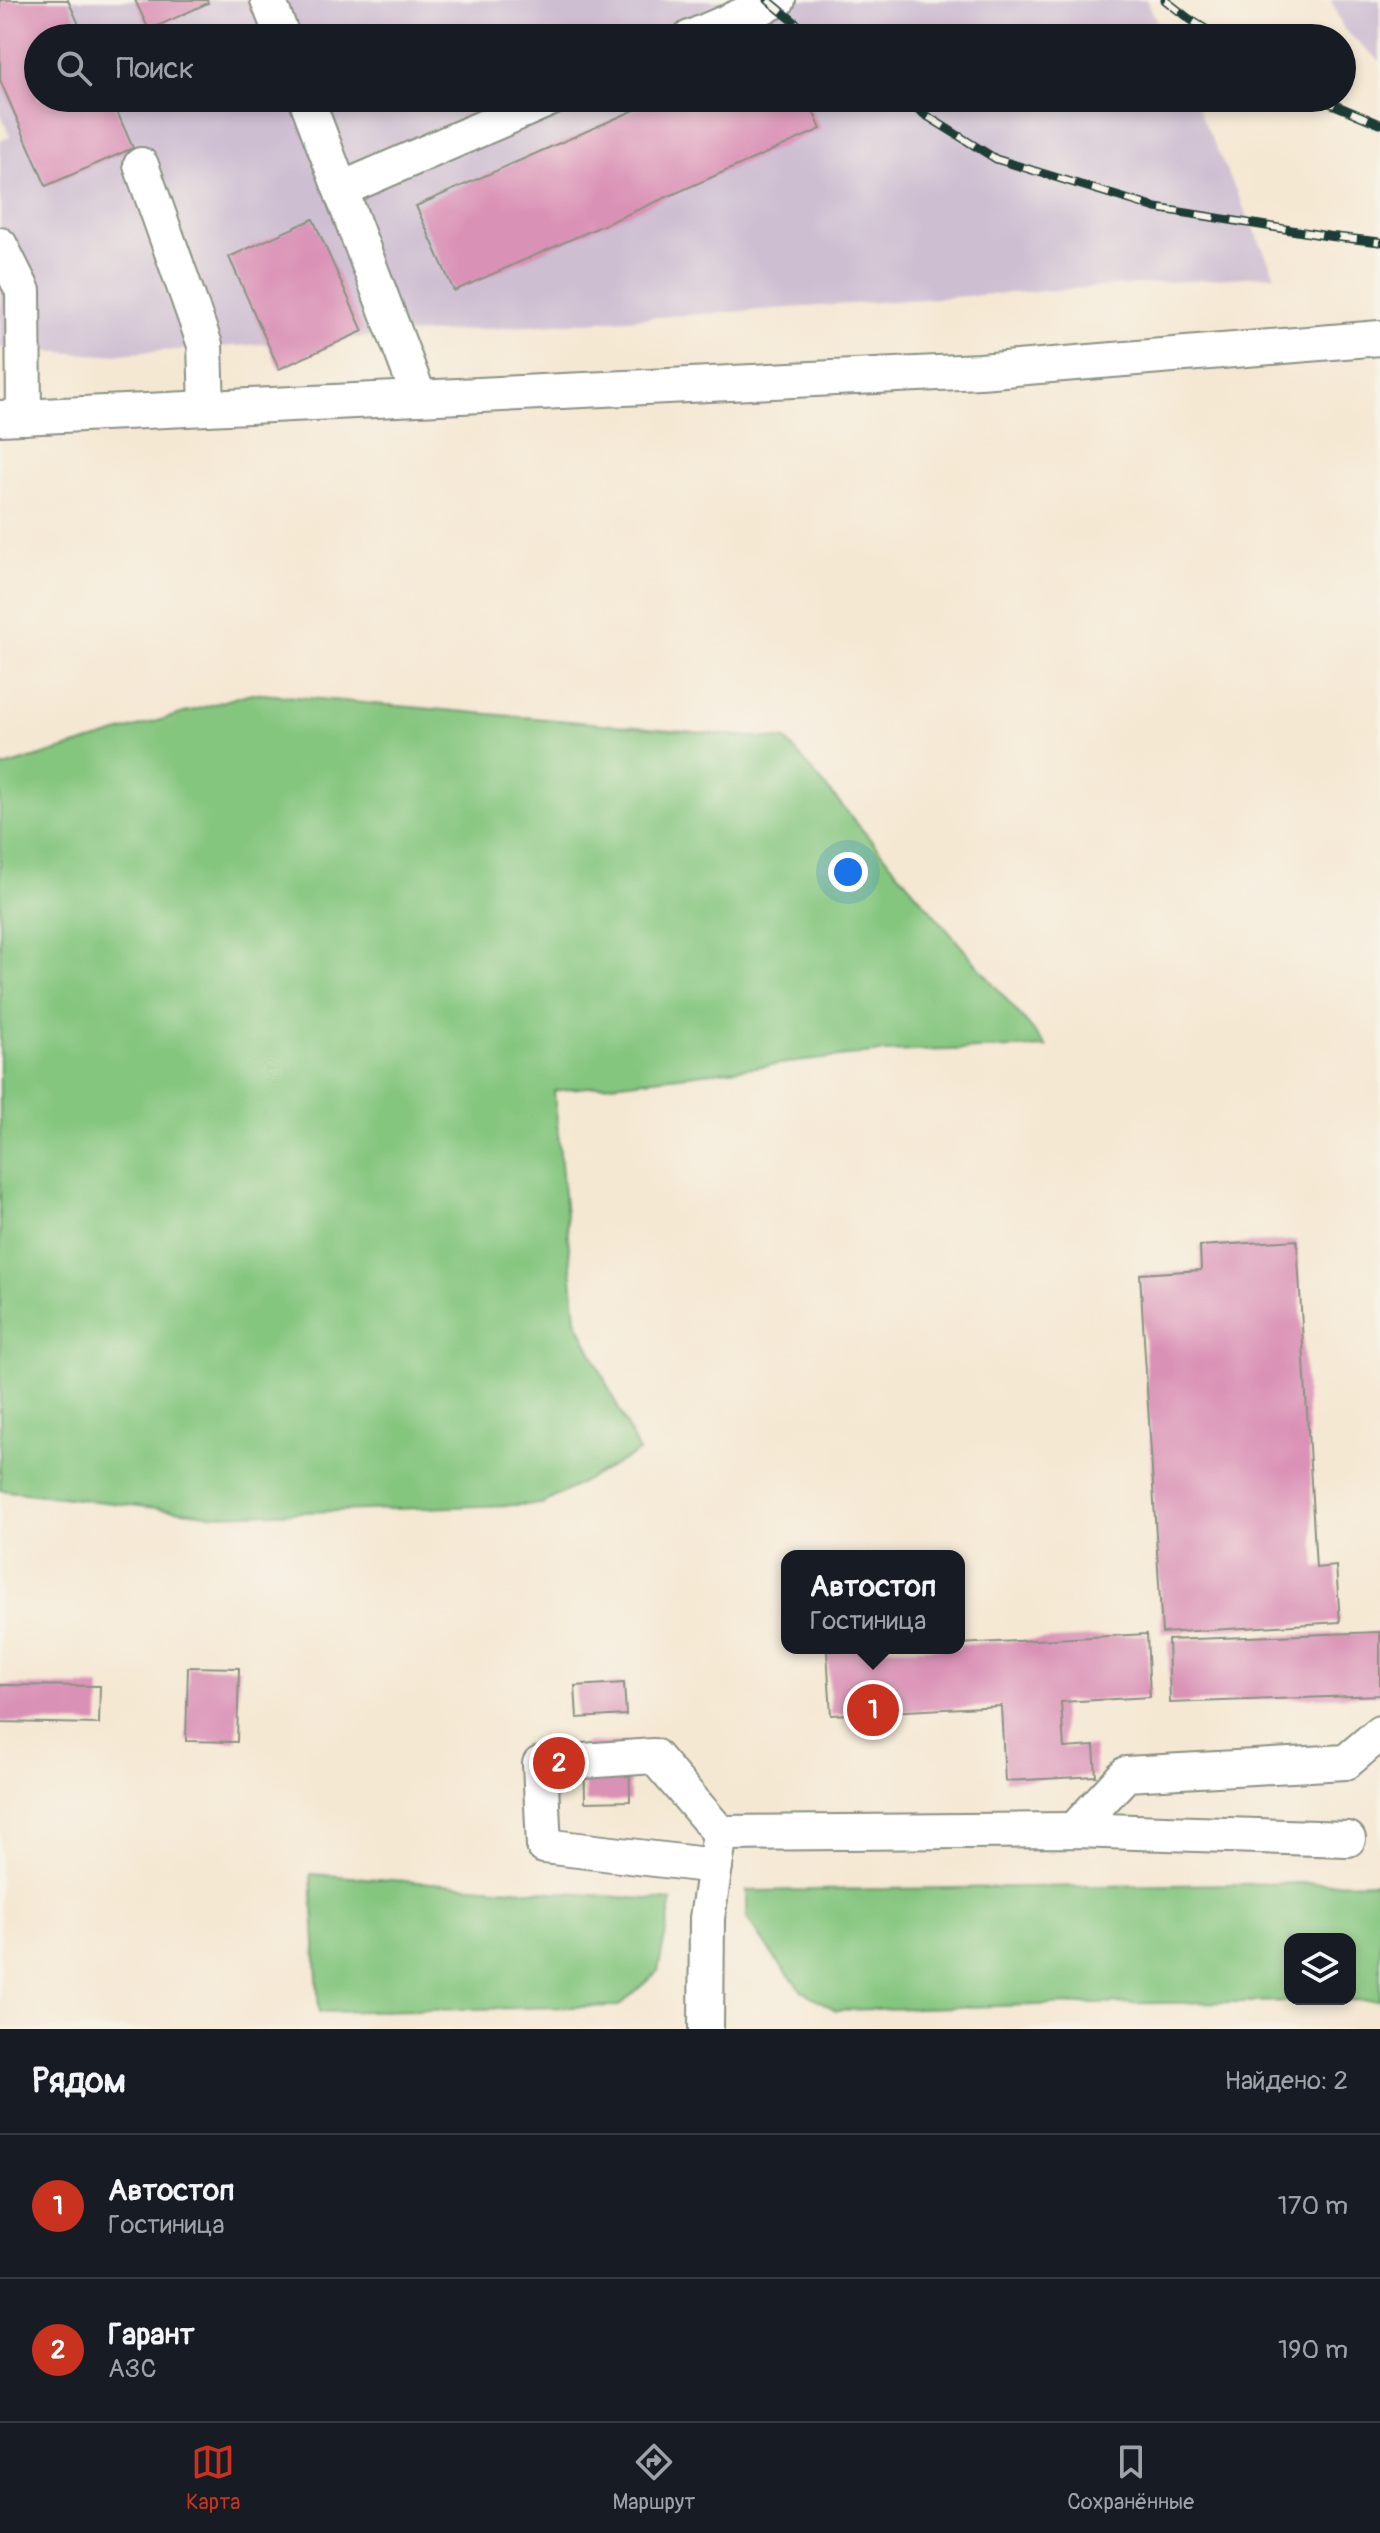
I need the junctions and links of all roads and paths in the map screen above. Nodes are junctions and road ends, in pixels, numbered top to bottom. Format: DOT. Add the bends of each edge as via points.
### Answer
graph roads {
  1 [pos="268,0"];
  2 [pos="778,0"];
  3 [pos="277,24"];
  4 [pos="722,24"];
  5 [pos="312,112"];
  6 [pos="520,112"];
  7 [pos="141,165"];
  8 [pos="342,189"];
  9 [pos="0,245"];
  10 [pos="12,292"];
  11 [pos="1380,338"];
  12 [pos="419,397"];
  13 [pos="207,408"];
  14 [pos="12,418"];
  15 [pos="1380,1733"];
  16 [pos="1074,1830"];
  17 [pos="720,1833"];
  18 [pos="1348,1839"];
  19 [pos="715,1866"];
  20 [pos="706,2029"];
  1 -- 3 [label="street"];
  2 -- 4 [label="street"];
  5 -- 8 [label="street"];
  6 -- 8 [label="street"];
  7 -- 13 [label="street" via="205,345"];
  8 -- 12 [label="street"];
  9 -- 10 [label="street"];
  10 -- 14 [label="street"];
  11 -- 12 [label="street" via="980,371"];
  12 -- 13 [label="street"];
  13 -- 14 [label="street"];
  15 -- 16 [label="street" via="1346,1762 1126,1774"];
  16 -- 17 [label="street"];
  16 -- 18 [label="street"];
  17 -- 19 [label="street"];
  17 -- 19 [label="street" via="654,1756 540,1764 544,1846"];
  19 -- 20 [label="street" via="707,1918"];
}
